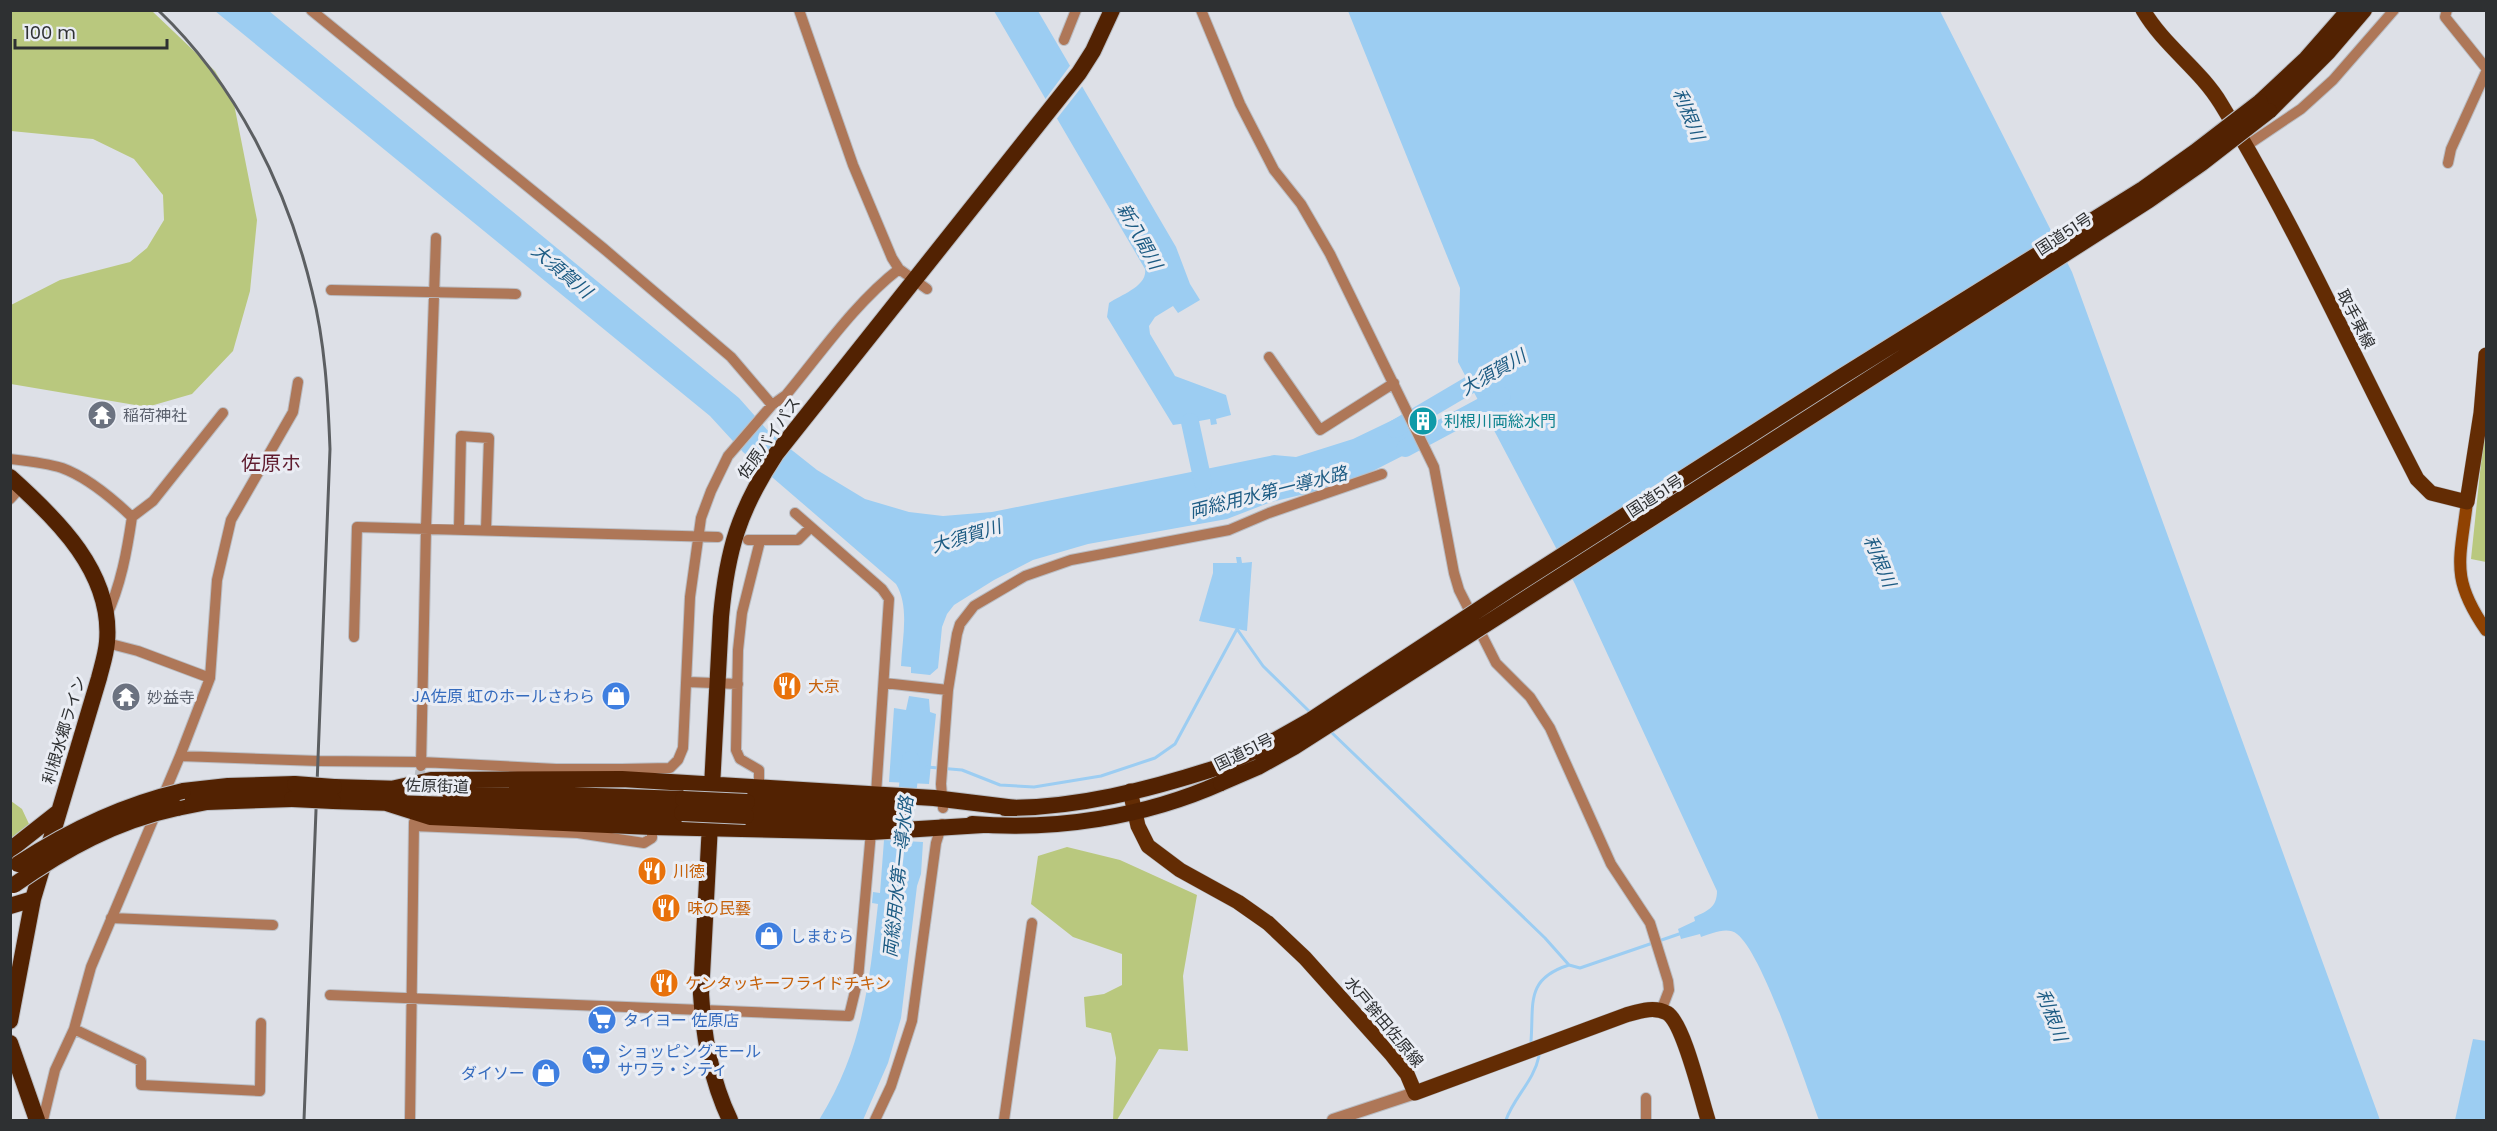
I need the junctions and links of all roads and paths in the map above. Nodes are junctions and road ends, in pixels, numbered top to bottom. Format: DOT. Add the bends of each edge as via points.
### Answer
graph roads {
  1 [pos="311,10"];
  2 [pos="799,10"];
  3 [pos="1076,10"];
  4 [pos="1112,10"];
  5 [pos="1202,10"];
  6 [pos="2143,10"];
  7 [pos="2349,10"];
  8 [pos="2364,10"];
  9 [pos="2394,10"];
  10 [pos="2447,10"];
  11 [pos="1064,40"];
  12 [pos="2487,70"];
  13 [pos="2246,147"];
  14 [pos="2448,163"];
  15 [pos="436,238"];
  16 [pos="899,269"];
  17 [pos="920,284"];
  18 [pos="331,290"];
  19 [pos="434,292"];
  20 [pos="516,294"];
  21 [pos="2487,355"];
  22 [pos="1269,357"];
  23 [pos="298,382"];
  24 [pos="1394,383"];
  25 [pos="769,407"];
  26 [pos="223,413"];
  27 [pos="10,459"];
  28 [pos="1382,474"];
  29 [pos="14,488"];
  30 [pos="2467,502"];
  31 [pos="795,513"];
  32 [pos="132,517"];
  33 [pos="811,527"];
  34 [pos="426,528"];
  35 [pos="459,529"];
  36 [pos="486,530"];
  37 [pos="698,536"];
  38 [pos="717,537"];
  39 [pos="748,540"];
  40 [pos="760,541"];
  41 [pos="106,617"];
  42 [pos="2487,630"];
  43 [pos="354,637"];
  44 [pos="107,643"];
  45 [pos="210,678"];
  46 [pos="688,682"];
  47 [pos="718,683"];
  48 [pos="884,683"];
  49 [pos="738,684"];
  50 [pos="948,690"];
  51 [pos="180,756"];
  52 [pos="421,764"];
  53 [pos="622,774"];
  54 [pos="1218,775"];
  55 [pos="713,785"];
  56 [pos="759,787"];
  57 [pos="1130,791"];
  58 [pos="293,792"];
  59 [pos="389,796"];
  60 [pos="1133,811"];
  61 [pos="57,813"];
  62 [pos="880,813"];
  63 [pos="937,814"];
  64 [pos="652,827"];
  65 [pos="708,829"];
  66 [pos="13,871"];
  67 [pos="33,898"];
  68 [pos="10,906"];
  69 [pos="111,918"];
  70 [pos="1032,923"];
  71 [pos="273,925"];
  72 [pos="330,995"];
  73 [pos="413,999"];
  74 [pos="702,1010"];
  75 [pos="1661,1011"];
  76 [pos="10,1021"];
  77 [pos="261,1023"];
  78 [pos="74,1029"];
  79 [pos="10,1043"];
  80 [pos="1415,1093"];
  81 [pos="1646,1098"];
  82 [pos="1352,1117"];
  83 [pos="37,1120"];
  84 [pos="43,1120"];
  85 [pos="410,1120"];
  86 [pos="730,1120"];
  87 [pos="876,1120"];
  88 [pos="1004,1120"];
  89 [pos="1333,1120"];
  90 [pos="1646,1120"];
  91 [pos="1708,1120"];
  1 -- 25 [label="street" via="731,357"];
  2 -- 16 [label="street" via="853,165"];
  3 -- 11 [label="street"];
  4 -- 17 [label="highway, 佐原バイパス" via="1079,73"];
  5 -- 24 [label="street" via="1274,170 1301,204 1330,254"];
  6 -- 13 [label="main road, 取手東線" via="2214,93"];
  7 -- 54 [label="highway, 国道51号, bridge" via="2290,75 2173,168 1530,576 1311,720"];
  8 -- 54 [label="highway, 国道51号, bridge" via="2269,111 2180,179 1329,726 1276,758"];
  9 -- 13 [label="street" via="2333,80 2301,109"];
  10 -- 12 [label="street" via="2445,17"];
  12 -- 14 [label="street"];
  13 -- 30 [label="main road, 取手東線" via="2417,479 2431,493"];
  15 -- 19 [label="street"];
  16 -- 17 [label="street"];
  16 -- 25 [label="street" via="861,305 786,395"];
  17 -- 47 [label="highway, 佐原バイパス" via="790,435 759,480 736,531 726,566"];
  18 -- 19 [label="street"];
  19 -- 20 [label="street"];
  19 -- 34 [label="street"];
  21 -- 30 [label="main road"];
  22 -- 24 [label="street" via="1320,430"];
  23 -- 45 [label="street" via="293,412 231,520 218,580"];
  24 -- 75 [label="street" via="1439,480 1457,585 1497,663 1530,697 1550,728 1611,864 1650,923 1668,981 1669,990"];
  25 -- 37 [label="street" via="728,456 711,491"];
  26 -- 32 [label="street" via="172,480"];
  27 -- 32 [label="street" via="68,471"];
  28 -- 50 [label="street" via="1229,530 1097,554 1025,576 974,606 965,616 957,634"];
  29 -- 41 [label="highway, 利根水郷ライン" via="62,527 75,543 94,579"];
  30 -- 42 [label="main road" via="2459,569 2462,586"];
  31 -- 33 [label="street"];
  32 -- 41 [label="street" via="127,552"];
  33 -- 40 [label="street" via="798,540"];
  33 -- 48 [label="street" via="889,599"];
  34 -- 35 [label="street"];
  34 -- 43 [label="street" via="357,527"];
  34 -- 52 [label="street"];
  35 -- 36 [label="street"];
  35 -- 36 [label="street" via="461,436 489,438"];
  36 -- 37 [label="street"];
  37 -- 38 [label="street"];
  37 -- 46 [label="street" via="690,597"];
  39 -- 40 [label="street"];
  40 -- 49 [label="street" via="742,613"];
  41 -- 44 [label="highway, 利根水郷ライン"];
  44 -- 45 [label="street"];
  44 -- 61 [label="highway, 利根水郷ライン"];
  45 -- 51 [label="street"];
  46 -- 47 [label="street"];
  46 -- 53 [label="street" via="683,748 678,760 670,768"];
  47 -- 49 [label="street"];
  47 -- 55 [label="highway, 佐原バイパス"];
  48 -- 50 [label="street"];
  48 -- 62 [label="street"];
  49 -- 56 [label="street" via="736,750 740,759 759,771"];
  50 -- 63 [label="street"];
  51 -- 52 [label="street"];
  51 -- 69 [label="street"];
  52 -- 53 [label="street"];
  53 -- 55 [label="highway"];
  53 -- 59 [label="highway" via="431,780"];
  54 -- 57 [label="highway, 国道51号"];
  54 -- 60 [label="highway, 国道51号" via="1179,800"];
  55 -- 56 [label="highway"];
  55 -- 65 [label="highway, 佐原バイパス"];
  56 -- 62 [label="highway"];
  57 -- 60 [label="main road, 水戸鉾田佐原線"];
  57 -- 63 [label="highway, 国道51号" via="1056,806"];
  58 -- 59 [label="highway, 佐原街道, bridge"];
  58 -- 66 [label="highway, 佐原街道, bridge" via="152,813 98,834 48,861"];
  58 -- 66 [label="highway, 佐原街道, bridge" via="228,786 154,798 93,820"];
  59 -- 62 [label="highway, 佐原街道, bridge"];
  59 -- 64 [label="highway" via="430,817"];
  60 -- 63 [label="highway, 国道51号" via="1018,826 982,825"];
  60 -- 80 [label="main road, 水戸鉾田佐原線" via="1148,846 1180,870 1238,902 1288,941 1398,1062"];
  61 -- 66 [label="highway"];
  61 -- 67 [label="highway, 利根水郷ライン"];
  62 -- 63 [label="highway"];
  62 -- 63 [label="highway"];
  62 -- 65 [label="highway"];
  62 -- 74 [label="street" via="858,979 849,1016"];
  63 -- 87 [label="street" via="912,1021"];
  64 -- 65 [label="highway"];
  64 -- 73 [label="street" via="652,838 644,843 578,833 414,824"];
  65 -- 74 [label="highway, 佐原バイパス"];
  67 -- 68 [label="highway"];
  67 -- 76 [label="highway, 利根水郷ライン"];
  69 -- 71 [label="street"];
  69 -- 78 [label="street" via="91,967"];
  70 -- 88 [label="street"];
  72 -- 73 [label="street"];
  73 -- 74 [label="street"];
  73 -- 85 [label="street"];
  74 -- 86 [label="highway, 佐原バイパス" via="712,1073"];
  75 -- 80 [label="main road, 水戸鉾田佐原線" via="1643,1010 1626,1015"];
  75 -- 91 [label="main road" via="1679,1027"];
  77 -- 78 [label="street" via="260,1091 141,1085 141,1061"];
  78 -- 84 [label="street" via="55,1070"];
  79 -- 83 [label="highway"];
  80 -- 82 [label="street"];
  81 -- 90 [label="street"];
  82 -- 89 [label="street"];
}
